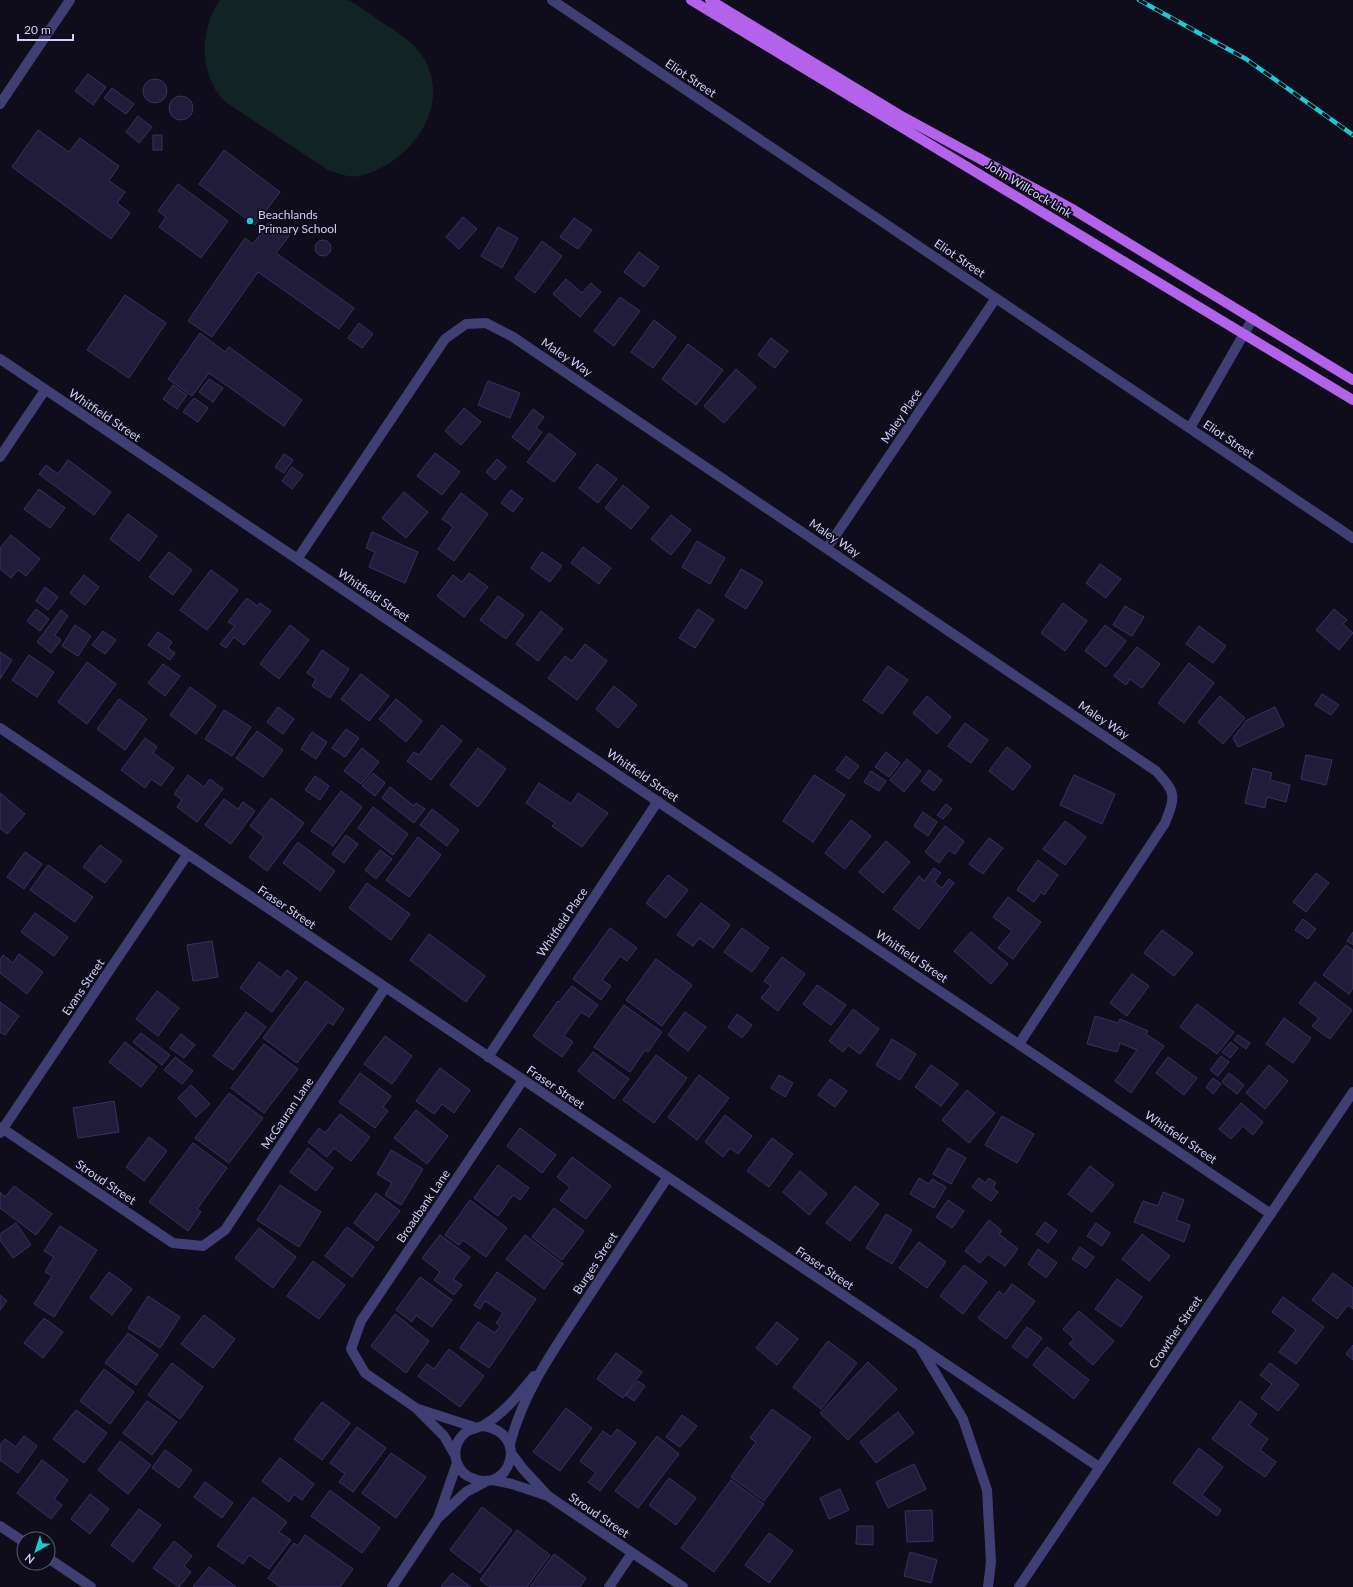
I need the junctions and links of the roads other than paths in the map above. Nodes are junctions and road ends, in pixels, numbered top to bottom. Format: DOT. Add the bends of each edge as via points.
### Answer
graph roads {
  1 [pos="70,0"];
  2 [pos="552,0"];
  3 [pos="691,0"];
  4 [pos="710,0"];
  5 [pos="0,104"];
  6 [pos="996,298"];
  7 [pos="1253,318"];
  8 [pos="1244,333"];
  9 [pos="0,359"];
  10 [pos="1353,380"];
  11 [pos="45,390"];
  12 [pos="1353,400"];
  13 [pos="1190,428"];
  14 [pos="0,457"];
  15 [pos="1353,538"];
  16 [pos="827,548"];
  17 [pos="298,558"];
  18 [pos="0,728"];
  19 [pos="658,801"];
  20 [pos="187,855"];
  21 [pos="386,988"];
  22 [pos="1019,1044"];
  23 [pos="488,1057"];
  24 [pos="522,1080"];
  25 [pos="1353,1092"];
  26 [pos="1,1130"];
  27 [pos="667,1178"];
  28 [pos="1272,1214"];
  29 [pos="203,1246"];
  30 [pos="918,1346"];
  31 [pos="544,1364"];
  32 [pos="416,1408"];
  33 [pos="479,1427"];
  34 [pos="511,1449"];
  35 [pos="456,1459"];
  36 [pos="1099,1467"];
  37 [pos="489,1481"];
  38 [pos="548,1496"];
  39 [pos="438,1518"];
  40 [pos="0,1526"];
  41 [pos="16,1537"];
  42 [pos="632,1553"];
  43 [pos="56,1563"];
  44 [pos="91,1587"];
  45 [pos="392,1587"];
  46 [pos="609,1587"];
  47 [pos="683,1587"];
  48 [pos="988,1587"];
  49 [pos="1019,1587"];
  1 -- 5 [label="street"];
  2 -- 6 [label="street, Eliot Street"];
  3 -- 8 [label="main road, John Willcock Link"];
  4 -- 7 [label="main road, John Willcock Link" via="902,117 1074,210"];
  6 -- 13 [label="street, Eliot Street"];
  6 -- 16 [label="street, Maley Place"];
  7 -- 8 [label="street"];
  7 -- 10 [label="main road, John Willcock Link"];
  8 -- 12 [label="main road, John Willcock Link"];
  8 -- 13 [label="street"];
  9 -- 11 [label="street, Whitfield Street"];
  11 -- 14 [label="street"];
  11 -- 17 [label="street, Whitfield Street"];
  13 -- 15 [label="street, Eliot Street"];
  16 -- 17 [label="street, Maley Way" via="513,337 486,323 466,324 445,339"];
  16 -- 22 [label="street, Maley Way" via="1156,771 1171,788 1173,803 1165,823"];
  17 -- 19 [label="street, Whitfield Street"];
  18 -- 20 [label="street, Fraser Street"];
  19 -- 22 [label="street, Whitfield Street"];
  19 -- 23 [label="street, Whitfield Place"];
  20 -- 21 [label="street, Fraser Street"];
  20 -- 26 [label="street, Evans Street"];
  21 -- 23 [label="street, Fraser Street"];
  21 -- 29 [label="street, McGauran Lane" via="225,1230"];
  22 -- 28 [label="street, Whitfield Street"];
  23 -- 24 [label="street, Fraser Street"];
  24 -- 27 [label="street, Fraser Street"];
  24 -- 32 [label="street, Broadbank Lane" via="361,1321 351,1349 366,1373"];
  25 -- 28 [label="street, Crowther Street"];
  26 -- 29 [label="street, Stroud Street" via="173,1243"];
  27 -- 30 [label="street, Fraser Street"];
  27 -- 31 [label="street, Burges Street"];
  28 -- 36 [label="street, Crowther Street"];
  30 -- 36 [label="street, Fraser Street"];
  30 -- 48 [label="street" via="963,1419 987,1490 991,1562"];
  31 -- 33 [label="street, Burges Street" via="508,1406"];
  31 -- 34 [label="street, Burges Street" via="515,1425"];
  32 -- 33 [label="street"];
  32 -- 35 [label="street" via="444,1436"];
  33 -- 34 [label="street" via="492,1427 500,1431"];
  33 -- 35 [label="street" via="466,1432 460,1438 456,1446"];
  34 -- 37 [label="street" via="507,1469"];
  34 -- 38 [label="street, Stroud Street" via="523,1469"];
  35 -- 37 [label="street" via="468,1477"];
  35 -- 39 [label="street"];
  36 -- 49 [label="street, Crowther Street"];
  37 -- 38 [label="street" via="512,1484"];
  37 -- 39 [label="street" via="466,1492"];
  38 -- 42 [label="street, Stroud Street"];
  39 -- 45 [label="street"];
  40 -- 41 [label="street"];
  42 -- 46 [label="street"];
  42 -- 47 [label="street, Stroud Street"];
  43 -- 44 [label="street"];
}
